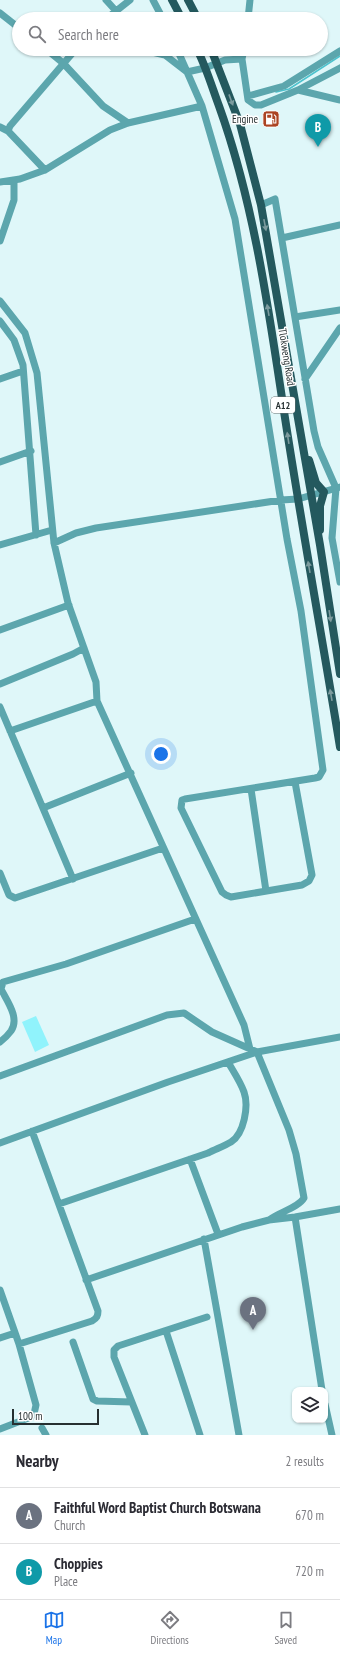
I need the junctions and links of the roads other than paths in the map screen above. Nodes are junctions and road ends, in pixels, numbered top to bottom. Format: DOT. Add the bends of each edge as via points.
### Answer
graph roads {
  1 [pos="106,0"];
  2 [pos="130,0"];
  3 [pos="153,0"];
  4 [pos="172,0"];
  5 [pos="188,0"];
  6 [pos="250,0"];
  7 [pos="116,11"];
  8 [pos="159,12"];
  9 [pos="178,12"];
  10 [pos="194,12"];
  11 [pos="249,12"];
  12 [pos="0,13"];
  13 [pos="12,22"];
  14 [pos="340,51"];
  15 [pos="54,56"];
  16 [pos="70,56"];
  17 [pos="166,56"];
  18 [pos="180,56"];
  19 [pos="200,56"];
  20 [pos="214,56"];
  21 [pos="243,56"];
  22 [pos="242,59"];
  23 [pos="63,63"];
  24 [pos="322,63"];
  25 [pos="217,64"];
  26 [pos="205,68"];
  27 [pos="340,68"];
  28 [pos="187,72"];
  29 [pos="329,73"];
  30 [pos="298,90"];
  31 [pos="248,96"];
  32 [pos="340,100"];
  33 [pos="202,106"];
  34 [pos="128,123"];
  35 [pos="0,127"];
  36 [pos="8,130"];
  37 [pos="45,170"];
  38 [pos="14,180"];
  39 [pos="0,182"];
  40 [pos="261,205"];
  41 [pos="340,226"];
  42 [pos="282,238"];
  43 [pos="0,240"];
  44 [pos="0,301"];
  45 [pos="340,310"];
  46 [pos="295,317"];
  47 [pos="0,321"];
  48 [pos="340,328"];
  49 [pos="23,371"];
  50 [pos="0,379"];
  51 [pos="305,379"];
  52 [pos="31,451"];
  53 [pos="303,451"];
  54 [pos="0,462"];
  55 [pos="338,488"];
  56 [pos="324,492"];
  57 [pos="310,496"];
  58 [pos="298,499"];
  59 [pos="281,500"];
  60 [pos="52,530"];
  61 [pos="36,535"];
  62 [pos="54,543"];
  63 [pos="0,545"];
  64 [pos="320,545"];
  65 [pos="340,582"];
  66 [pos="69,604"];
  67 [pos="0,630"];
  68 [pos="84,648"];
  69 [pos="340,674"];
  70 [pos="0,684"];
  71 [pos="97,702"];
  72 [pos="0,707"];
  73 [pos="10,731"];
  74 [pos="340,747"];
  75 [pos="131,773"];
  76 [pos="295,782"];
  77 [pos="251,789"];
  78 [pos="43,808"];
  79 [pos="163,848"];
  80 [pos="0,873"];
  81 [pos="73,879"];
  82 [pos="266,891"];
  83 [pos="195,919"];
  84 [pos="340,1037"];
  85 [pos="0,1042"];
  86 [pos="253,1050"];
  87 [pos="228,1062"];
  88 [pos="0,1076"];
  89 [pos="32,1131"];
  90 [pos="0,1143"];
  91 [pos="190,1158"];
  92 [pos="59,1204"];
  93 [pos="340,1209"];
  94 [pos="295,1217"];
  95 [pos="269,1220"];
  96 [pos="218,1234"];
  97 [pos="204,1239"];
  98 [pos="86,1280"];
  99 [pos="0,1290"];
  100 [pos="207,1317"];
  101 [pos="166,1331"];
  102 [pos="15,1333"];
  103 [pos="0,1338"];
  104 [pos="73,1342"];
  105 [pos="19,1344"];
  106 [pos="322,1387"];
  107 [pos="131,1402"];
  108 [pos="328,1417"];
  109 [pos="0,1429"];
  110 [pos="145,1435"];
  111 [pos="200,1435"];
  112 [pos="239,1435"];
  113 [pos="332,1435"];
  1 -- 7 [label="street"];
  2 -- 7 [label="street"];
  3 -- 8 [label="street"];
  4 -- 9 [label="main road"];
  5 -- 10 [label="main road"];
  6 -- 11 [label="street"];
  12 -- 13 [label="street"];
  14 -- 24 [label="street"];
  15 -- 23 [label="street"];
  16 -- 23 [label="street"];
  17 -- 28 [label="street"];
  18 -- 28 [label="street"];
  19 -- 26 [label="main road, Tlokweng Road / A12"];
  20 -- 25 [label="main road, Tlokweng Road / A12"];
  21 -- 22 [label="street"];
  22 -- 25 [label="street" via="225,60"];
  22 -- 31 [label="street"];
  23 -- 34 [label="street" via="103,106"];
  23 -- 36 [label="street"];
  24 -- 29 [label="street"];
  24 -- 31 [label="street" via="284,86"];
  25 -- 26 [label="street"];
  25 -- 40 [label="main road, Tlokweng Road / A12, one-way" via="240,124"];
  26 -- 28 [label="street"];
  58 -- 26 [label="main road, Tlokweng Road / A12, one-way" via="253,226 242,176"];
  27 -- 29 [label="street"];
  28 -- 33 [label="street"];
  29 -- 30 [label="street"];
  30 -- 31 [label="street" via="261,105 252,104"];
  30 -- 32 [label="street"];
  33 -- 34 [label="street"];
  33 -- 59 [label="street" via="235,219"];
  34 -- 37 [label="street" via="110,130"];
  35 -- 36 [label="street"];
  36 -- 37 [label="street"];
  37 -- 38 [label="street"];
  38 -- 39 [label="street"];
  38 -- 43 [label="street" via="14,200"];
  40 -- 42 [label="street" via="275,199"];
  40 -- 53 [label="main road, Tlokweng Road / A12, one-way"];
  41 -- 42 [label="street"];
  42 -- 46 [label="street"];
  44 -- 60 [label="street" via="25,333 35,362"];
  45 -- 46 [label="street"];
  46 -- 51 [label="street"];
  47 -- 49 [label="street" via="14,340"];
  48 -- 51 [label="street"];
  49 -- 50 [label="street"];
  49 -- 52 [label="street"];
  51 -- 55 [label="street" via="318,447"];
  52 -- 54 [label="street"];
  52 -- 61 [label="street"];
  53 -- 56 [label="main road" via="310,462 316,483"];
  53 -- 57 [label="main road, Tlokweng Road / A12"];
  55 -- 56 [label="street"];
  55 -- 65 [label="street" via="332,538"];
  56 -- 57 [label="street"];
  56 -- 64 [label="main road" via="320,506"];
  57 -- 58 [label="street"];
  57 -- 64 [label="main road, Tlokweng Road / A12"];
  58 -- 59 [label="street"];
  74 -- 58 [label="main road, Tlokweng Road / A12, one-way"];
  59 -- 62 [label="street" via="96,528 76,533"];
  59 -- 76 [label="street" via="301,611 323,770 319,777"];
  60 -- 61 [label="street"];
  60 -- 62 [label="street"];
  61 -- 63 [label="street"];
  62 -- 66 [label="street"];
  64 -- 69 [label="main road, Tlokweng Road / A12, one-way"];
  66 -- 67 [label="street"];
  66 -- 68 [label="street"];
  68 -- 70 [label="street"];
  68 -- 71 [label="street" via="96,682"];
  71 -- 73 [label="street"];
  71 -- 75 [label="street"];
  72 -- 73 [label="street"];
  73 -- 78 [label="street"];
  75 -- 78 [label="street"];
  75 -- 79 [label="street"];
  76 -- 77 [label="street"];
  76 -- 82 [label="street" via="312,875 309,881 302,885"];
  77 -- 82 [label="street"];
  77 -- 82 [label="street" via="185,799 182,800 181,806 224,894 231,896"];
  78 -- 81 [label="street"];
  79 -- 81 [label="street"];
  79 -- 83 [label="street"];
  80 -- 81 [label="street" via="9,896 15,898"];
  83 -- 85 [label="street" via="66,964 3,982 1,989 15,1016 15,1022 12,1030"];
  83 -- 86 [label="street"];
  84 -- 86 [label="street"];
  86 -- 87 [label="street"];
  86 -- 88 [label="street" via="212,1032 190,1016 178,1013"];
  86 -- 95 [label="street" via="289,1130 305,1194 300,1203"];
  87 -- 89 [label="street"];
  87 -- 91 [label="street" via="246,1102 237,1136 232,1142"];
  89 -- 90 [label="street"];
  89 -- 92 [label="street"];
  91 -- 92 [label="street"];
  91 -- 96 [label="street"];
  92 -- 98 [label="street"];
  93 -- 94 [label="street"];
  94 -- 95 [label="street"];
  94 -- 106 [label="street"];
  95 -- 96 [label="street"];
  96 -- 97 [label="street"];
  97 -- 98 [label="street"];
  97 -- 112 [label="street"];
  98 -- 105 [label="street" via="98,1311 96,1319"];
  99 -- 102 [label="street"];
  100 -- 101 [label="street"];
  101 -- 107 [label="street" via="118,1346 114,1350 114,1357"];
  101 -- 111 [label="street"];
  102 -- 103 [label="street"];
  102 -- 105 [label="street"];
  104 -- 107 [label="street" via="93,1399"];
  105 -- 109 [label="street" via="36,1406 34,1414 28,1419"];
  107 -- 110 [label="street"];
  108 -- 113 [label="street"];
}
